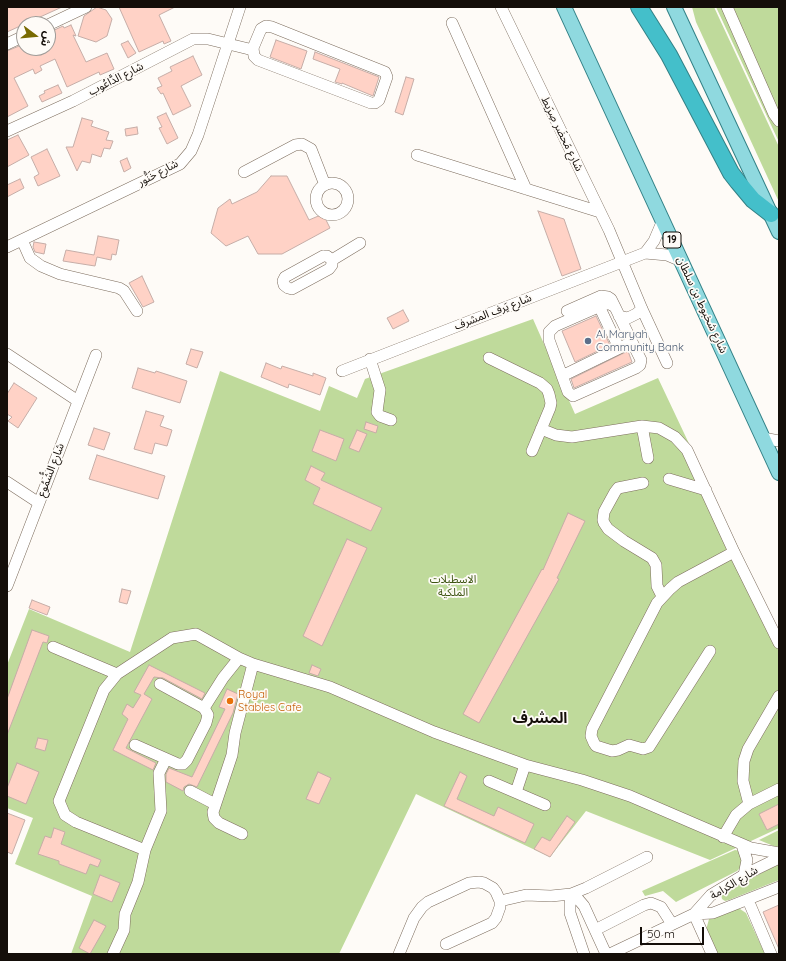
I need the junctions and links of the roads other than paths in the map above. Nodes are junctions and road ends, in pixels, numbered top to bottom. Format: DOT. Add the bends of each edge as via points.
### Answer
graph roads {
  1 [pos="86,7"];
  2 [pos="240,7"];
  3 [pos="501,7"];
  4 [pos="564,7"];
  5 [pos="639,7"];
  6 [pos="674,7"];
  7 [pos="727,7"];
  8 [pos="56,21"];
  9 [pos="452,23"];
  10 [pos="227,44"];
  11 [pos="253,50"];
  12 [pos="779,121"];
  13 [pos="7,131"];
  14 [pos="417,155"];
  15 [pos="244,172"];
  16 [pos="325,185"];
  17 [pos="526,189"];
  18 [pos="600,212"];
  19 [pos="771,214"];
  20 [pos="662,220"];
  21 [pos="779,232"];
  22 [pos="22,240"];
  23 [pos="360,244"];
  24 [pos="7,247"];
  25 [pos="645,253"];
  26 [pos="332,260"];
  27 [pos="622,261"];
  28 [pos="681,261"];
  29 [pos="599,306"];
  30 [pos="138,311"];
  31 [pos="567,311"];
  32 [pos="617,311"];
  33 [pos="643,313"];
  34 [pos="626,329"];
  35 [pos="632,342"];
  36 [pos="619,348"];
  37 [pos="7,354"];
  38 [pos="96,355"];
  39 [pos="489,358"];
  40 [pos="370,360"];
  41 [pos="667,363"];
  42 [pos="342,371"];
  43 [pos="562,376"];
  44 [pos="78,401"];
  45 [pos="391,420"];
  46 [pos="642,426"];
  47 [pos="541,429"];
  48 [pos="763,438"];
  49 [pos="779,441"];
  50 [pos="532,451"];
  51 [pos="648,458"];
  52 [pos="779,473"];
  53 [pos="669,478"];
  54 [pos="7,482"];
  55 [pos="643,483"];
  56 [pos="706,490"];
  57 [pos="39,503"];
  58 [pos="734,552"];
  59 [pos="7,586"];
  60 [pos="662,596"];
  61 [pos="779,643"];
  62 [pos="53,647"];
  63 [pos="710,651"];
  64 [pos="239,658"];
  65 [pos="253,664"];
  66 [pos="117,674"];
  67 [pos="160,684"];
  68 [pos="779,696"];
  69 [pos="204,708"];
  70 [pos="135,744"];
  71 [pos="166,759"];
  72 [pos="525,765"];
  73 [pos="489,781"];
  74 [pos="779,789"];
  75 [pos="190,790"];
  76 [pos="516,792"];
  77 [pos="215,804"];
  78 [pos="749,804"];
  79 [pos="545,805"];
  80 [pos="242,834"];
  81 [pos="723,837"];
  82 [pos="742,845"];
  83 [pos="145,850"];
  84 [pos="779,853"];
  85 [pos="647,856"];
  86 [pos="779,858"];
  87 [pos="744,875"];
  88 [pos="779,887"];
  89 [pos="571,894"];
  90 [pos="748,900"];
  91 [pos="500,901"];
  92 [pos="694,914"];
  93 [pos="672,924"];
  94 [pos="596,930"];
  95 [pos="446,944"];
  96 [pos="113,954"];
  97 [pos="399,954"];
  98 [pos="584,954"];
  99 [pos="606,954"];
  100 [pos="610,954"];
  101 [pos="712,954"];
  102 [pos="771,954"];
  1 -- 8 [label="street"];
  2 -- 10 [label="street, شارع خَنُّور"];
  3 -- 18 [label="street, شارع مَحضَر صِرَيط"];
  4 -- 20 [label="main road, شارع شخبوط بن سلطان / 19"];
  5 -- 19 [label="highway" via="676,68 731,173 753,200"];
  6 -- 19 [label="main road"];
  7 -- 12 [label="street"];
  9 -- 17 [label="street"];
  10 -- 11 [label="street, شارع الدَّاعُوب"];
  10 -- 13 [label="street, شارع الدَّاعُوب" via="203,38 188,41"];
  10 -- 22 [label="street, شارع خَنُّور" via="198,135 191,151 180,164"];
  11 -- 11 [label="street" via="258,60 371,103 379,100 387,77 385,72 269,26 261,29"];
  14 -- 17 [label="street"];
  15 -- 16 [label="street" via="302,144 308,146 312,152"];
  17 -- 18 [label="street"];
  18 -- 27 [label="street, شارع مَحضَر صِرَيط"];
  19 -- 21 [label="main road"];
  20 -- 25 [label="street" via="654,241"];
  20 -- 28 [label="main road, شارع شخبوط بن سلطان / 19"];
  22 -- 24 [label="street, شارع خَنُّور"];
  22 -- 30 [label="street" via="30,258 41,266 60,274 119,288"];
  23 -- 26 [label="street"];
  25 -- 27 [label="street, شارع يَرف المشرف"];
  25 -- 28 [label="street, شارع يَرف المشرف" via="667,255"];
  27 -- 33 [label="street, شارع مَحضَر صِرَيط"];
  27 -- 40 [label="street, شارع يَرف المشرف"];
  28 -- 48 [label="main road, شارع شخبوط بن سلطان / 19"];
  29 -- 32 [label="street" via="607,304"];
  29 -- 36 [label="street"];
  29 -- 43 [label="street" via="550,330 548,338"];
  31 -- 32 [label="street" via="604,295 611,299"];
  32 -- 33 [label="street" via="628,318"];
  32 -- 34 [label="street"];
  33 -- 34 [label="street" via="630,321"];
  33 -- 41 [label="street, شارع مَحضَر صِرَيط"];
  34 -- 35 [label="street"];
  35 -- 36 [label="street"];
  35 -- 43 [label="street" via="641,360 636,368 573,396 568,392"];
  36 -- 43 [label="street"];
  37 -- 44 [label="street"];
  38 -- 44 [label="street, شارع الشُّمُوع"];
  39 -- 47 [label="street" via="540,383 547,390 551,403"];
  40 -- 42 [label="street, شارع يَرف المشرف"];
  40 -- 45 [label="street" via="380,390 377,412"];
  44 -- 57 [label="street, شارع الشُّمُوع"];
  46 -- 47 [label="street" via="572,437 556,435"];
  46 -- 51 [label="street"];
  46 -- 56 [label="street" via="668,432 682,443"];
  47 -- 50 [label="street"];
  48 -- 49 [label="street"];
  48 -- 52 [label="main road, شارع شخبوط بن سلطان / 19"];
  53 -- 56 [label="street"];
  54 -- 57 [label="street"];
  55 -- 60 [label="street" via="618,488 604,512 603,520 608,530 652,558 656,565 657,586"];
  56 -- 58 [label="street"];
  57 -- 59 [label="street, شارع الشُّمُوع"];
  58 -- 60 [label="street" via="687,576"];
  58 -- 61 [label="street"];
  60 -- 63 [label="street" via="652,610 592,729 591,736 596,746 612,751 629,745 643,749 649,747"];
  62 -- 66 [label="street"];
  64 -- 65 [label="street"];
  64 -- 66 [label="street" via="196,634 172,638"];
  64 -- 69 [label="street"];
  65 -- 72 [label="street" via="330,687 434,732"];
  65 -- 77 [label="street" via="235,733 232,755"];
  66 -- 83 [label="street" via="104,690 59,801 65,815 76,822"];
  67 -- 69 [label="street"];
  68 -- 78 [label="street" via="748,749 744,761 743,781"];
  69 -- 71 [label="street" via="208,720 185,763 180,765"];
  70 -- 71 [label="street"];
  71 -- 83 [label="street" via="159,773 162,811"];
  72 -- 76 [label="street"];
  72 -- 81 [label="street" via="630,796"];
  73 -- 76 [label="street"];
  74 -- 78 [label="street"];
  75 -- 77 [label="street"];
  76 -- 79 [label="street"];
  77 -- 80 [label="street" via="213,812 216,821"];
  78 -- 81 [label="street" via="736,815"];
  81 -- 82 [label="street"];
  82 -- 84 [label="street" via="760,851"];
  82 -- 87 [label="street" via="747,860"];
  83 -- 96 [label="street" via="138,882 125,914 124,930"];
  85 -- 89 [label="street"];
  86 -- 87 [label="street, شارع الكرامة"];
  87 -- 92 [label="street, شارع الكرامة" via="711,895"];
  88 -- 90 [label="street, شارع الكرامة"];
  89 -- 91 [label="street" via="526,895"];
  89 -- 94 [label="street" via="584,906"];
  89 -- 98 [label="street" via="570,913"];
  90 -- 92 [label="street, شارع الكرامة" via="713,913"];
  90 -- 102 [label="street"];
  91 -- 95 [label="street" via="498,913 492,923"];
  91 -- 97 [label="street" via="493,888 479,882 469,883 434,898 418,912"];
  92 -- 93 [label="street, شارع الكرامة"];
  92 -- 101 [label="street"];
  93 -- 94 [label="street" via="661,907 651,903"];
  93 -- 100 [label="street, شارع الكرامة"];
  94 -- 99 [label="street"];
}
